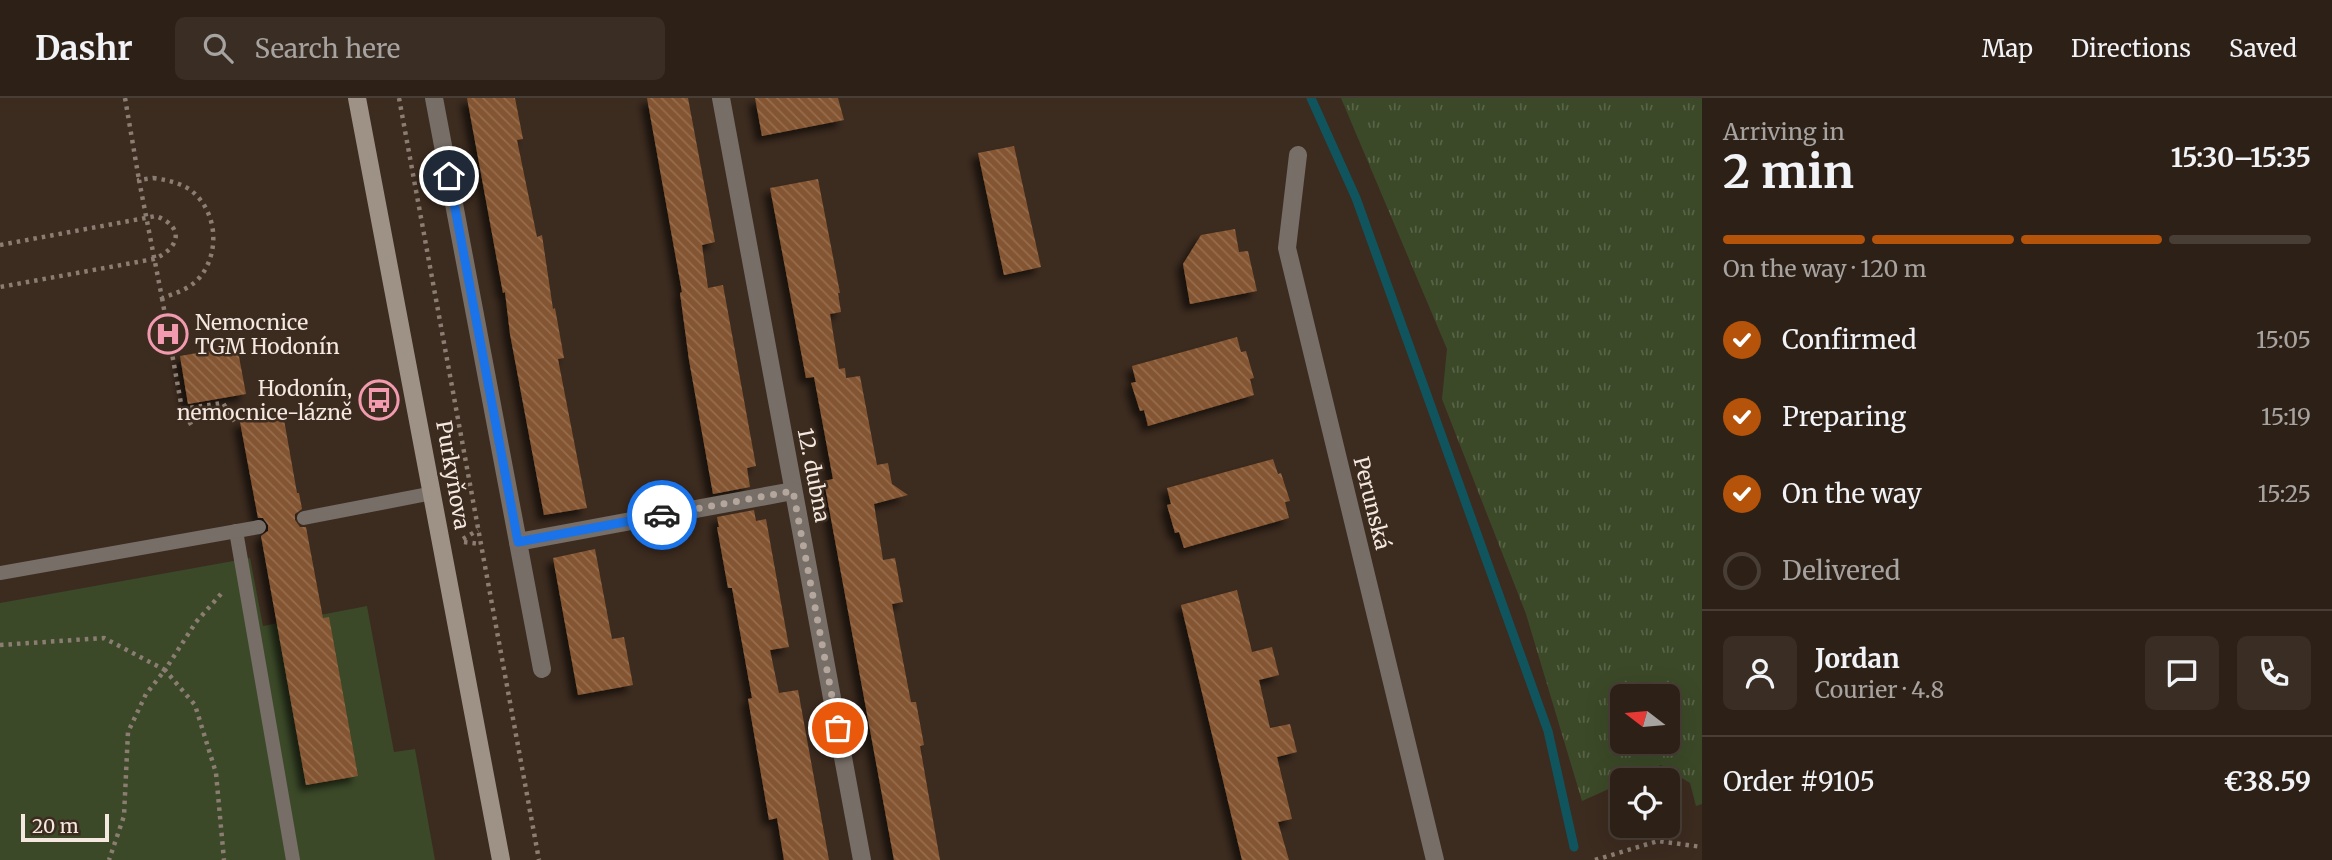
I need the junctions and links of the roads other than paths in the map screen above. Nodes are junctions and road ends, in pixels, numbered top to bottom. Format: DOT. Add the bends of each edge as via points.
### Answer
graph roads {
  1 [pos="358,98"];
  2 [pos="434,98"];
  3 [pos="720,98"];
  4 [pos="1298,155"];
  5 [pos="793,491"];
  6 [pos="433,493"];
  7 [pos="304,518"];
  8 [pos="259,527"];
  9 [pos="236,531"];
  10 [pos="518,542"];
  11 [pos="0,573"];
  12 [pos="542,669"];
  13 [pos="293,860"];
  14 [pos="501,860"];
  15 [pos="863,860"];
  16 [pos="1435,860"];
  1 -- 6 [label="street, Purkyňova"];
  2 -- 10 [label="street"];
  3 -- 5 [label="street, 12. dubna"];
  4 -- 16 [label="street, Perunská" via="1287,248"];
  5 -- 10 [label="street"];
  5 -- 15 [label="street, 12. dubna"];
  6 -- 7 [label="lane"];
  6 -- 14 [label="street, Purkyňova"];
  8 -- 9 [label="lane"];
  9 -- 11 [label="lane"];
  9 -- 13 [label="lane"];
  10 -- 12 [label="street"];
}
